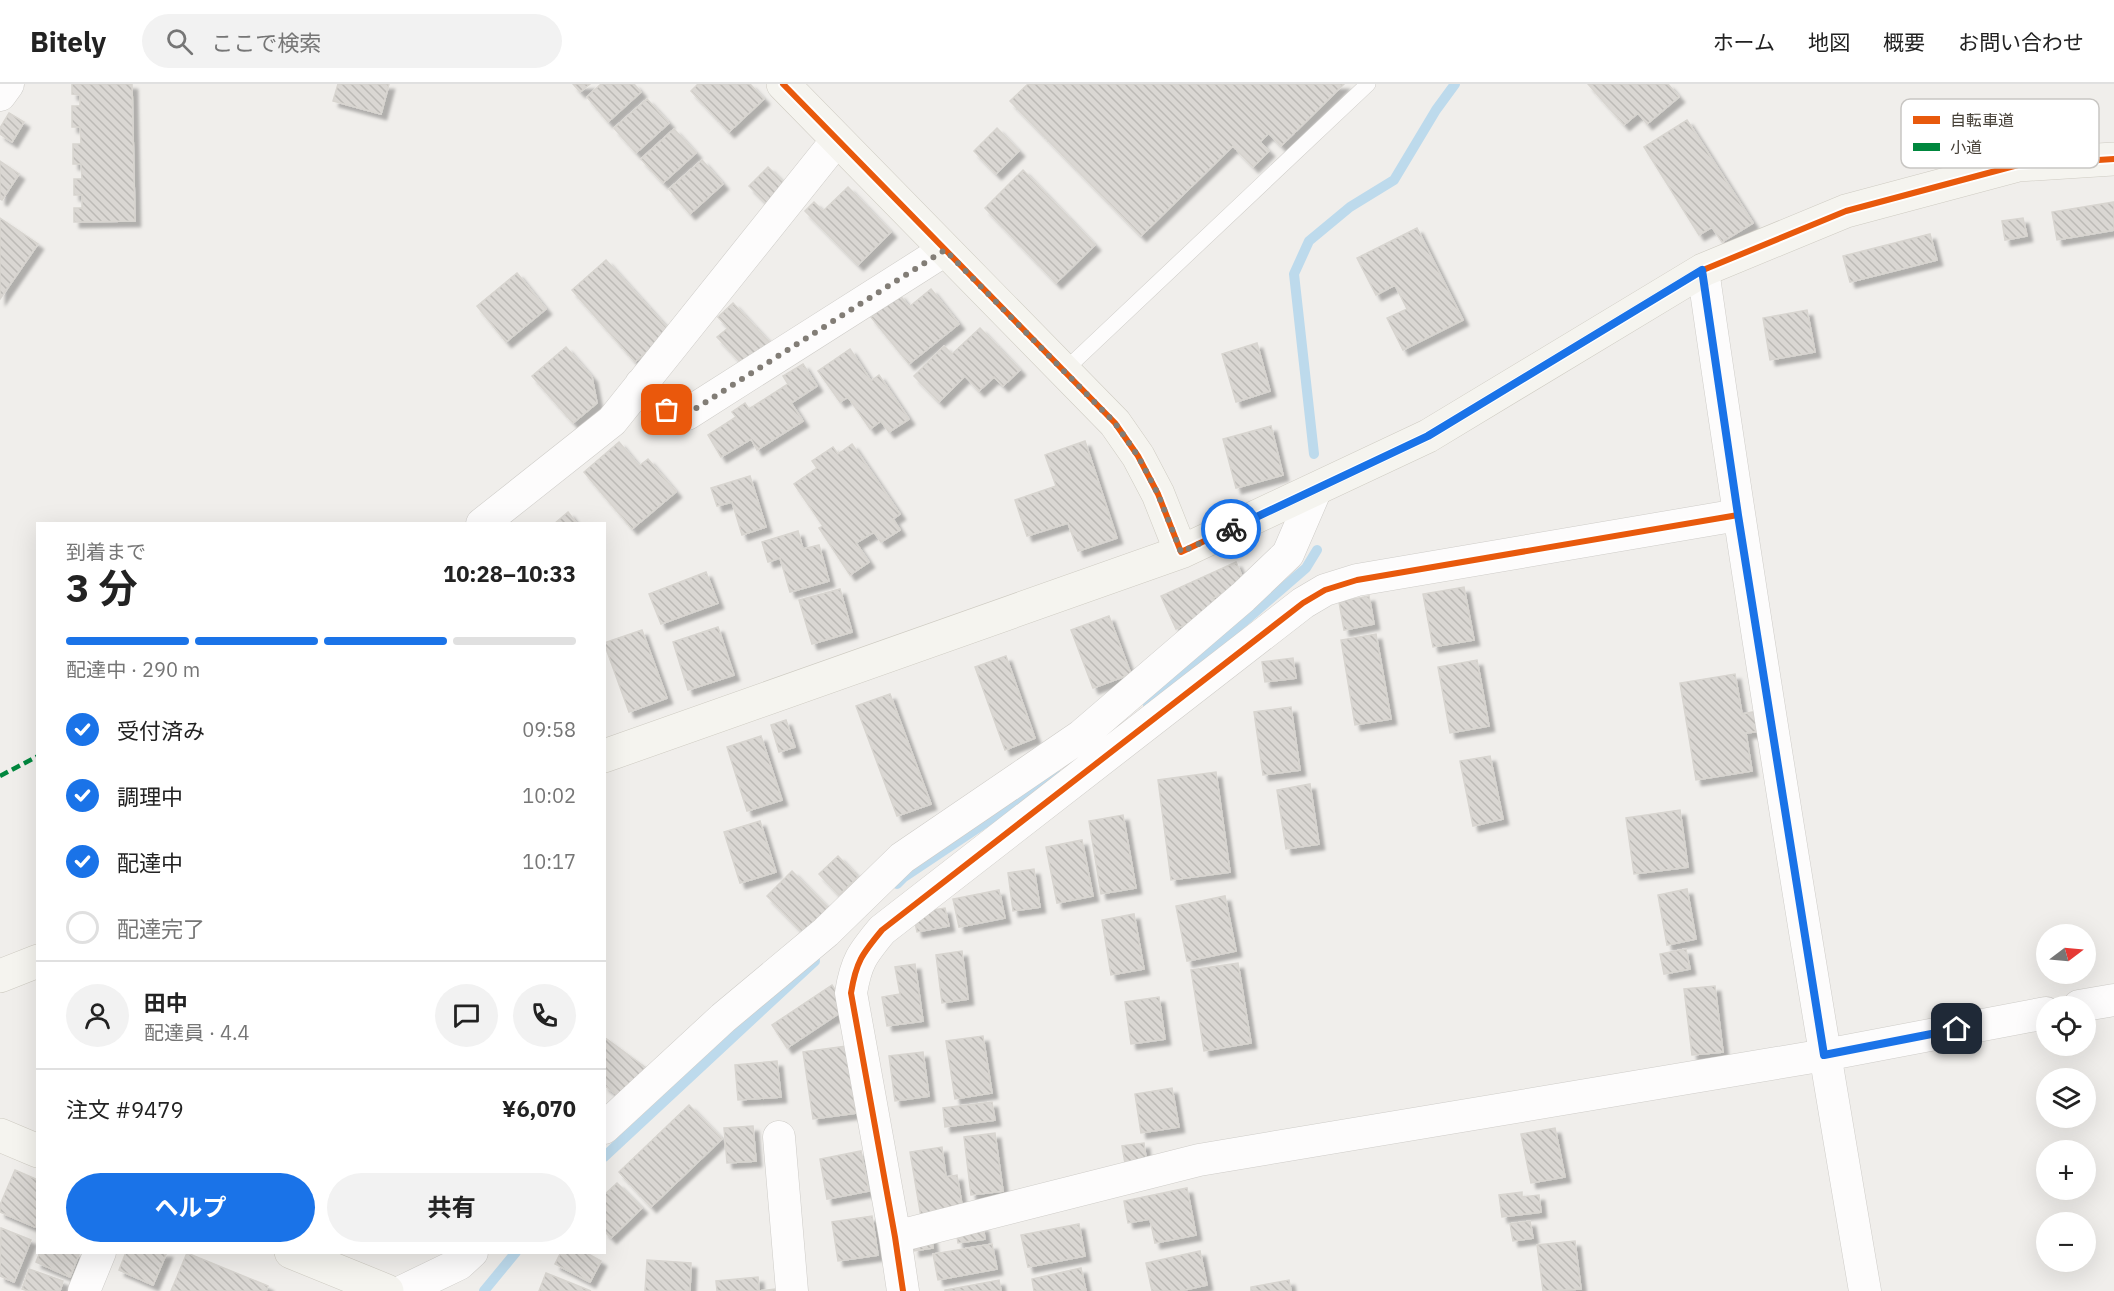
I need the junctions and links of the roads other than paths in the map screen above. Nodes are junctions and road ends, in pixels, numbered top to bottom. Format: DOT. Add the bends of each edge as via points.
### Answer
graph roads {
  1 [pos="8,84"];
  2 [pos="783,84"];
  3 [pos="1368,84"];
  4 [pos="0,95"];
  5 [pos="837,140"];
  6 [pos="2114,159"];
  7 [pos="2099,160"];
  8 [pos="2008,168"];
  9 [pos="945,250"];
  10 [pos="1702,270"];
  11 [pos="1064,371"];
  12 [pos="641,384"];
  13 [pos="1316,489"];
  14 [pos="1738,515"];
  15 [pos="485,522"];
  16 [pos="1181,552"];
  17 [pos="606,752"];
  18 [pos="36,962"];
  19 [pos="0,976"];
  20 [pos="2114,1000"];
  21 [pos="2096,1003"];
  22 [pos="2036,1015"];
  23 [pos="1824,1055"];
  24 [pos="606,1126"];
  25 [pos="0,1137"];
  26 [pos="779,1137"];
  27 [pos="36,1150"];
  28 [pos="895,1237"];
  29 [pos="99,1254"];
  30 [pos="296,1254"];
  31 [pos="470,1254"];
  32 [pos="84,1291"];
  33 [pos="387,1291"];
  34 [pos="403,1291"];
  35 [pos="792,1291"];
  36 [pos="903,1291"];
  37 [pos="1864,1291"];
  1 -- 4 [label="street"];
  2 -- 5 [label="street"];
  3 -- 11 [label="lane"];
  5 -- 9 [label="street"];
  5 -- 12 [label="street"];
  6 -- 7 [label="street"];
  8 -- 10 [label="street" via="1857,208"];
  9 -- 11 [label="street"];
  9 -- 12 [label="street" via="687,414 667,410"];
  10 -- 13 [label="street" via="1428,436"];
  10 -- 14 [label="street"];
  11 -- 16 [label="street" via="1115,423 1138,456"];
  12 -- 15 [label="street" via="612,421"];
  13 -- 16 [label="street"];
  13 -- 24 [label="street" via="1288,554 1243,597 1081,736 902,858 826,932 723,1018"];
  14 -- 23 [label="street"];
  14 -- 28 [label="street" via="1357,580 1325,590 1303,603 882,930 862,954 851,993"];
  16 -- 17 [label="street"];
  18 -- 19 [label="street"];
  20 -- 21 [label="street"];
  22 -- 23 [label="street"];
  23 -- 28 [label="street" via="1199,1160"];
  23 -- 37 [label="street"];
  25 -- 27 [label="street"];
  26 -- 35 [label="street"];
  28 -- 36 [label="street"];
  29 -- 32 [label="street"];
  30 -- 33 [label="street"];
  31 -- 34 [label="street" via="459,1264"];
}
